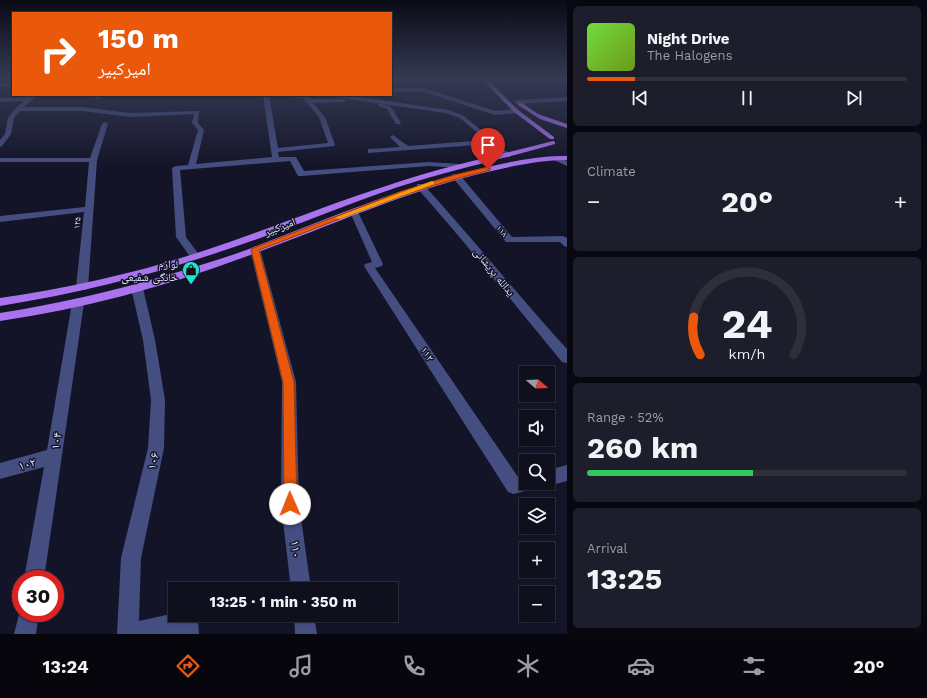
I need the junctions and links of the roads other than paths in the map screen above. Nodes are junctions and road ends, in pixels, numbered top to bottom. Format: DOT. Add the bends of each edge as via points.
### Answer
graph roads {
  1 [pos="18,108"];
  2 [pos="37,109"];
  3 [pos="268,109"];
  4 [pos="315,109"];
  5 [pos="389,109"];
  6 [pos="429,109"];
  7 [pos="481,109"];
  8 [pos="514,109"];
  9 [pos="526,109"];
  10 [pos="516,111"];
  11 [pos="398,123"];
  12 [pos="104,124"];
  13 [pos="567,126"];
  14 [pos="567,131"];
  15 [pos="393,137"];
  16 [pos="552,141"];
  17 [pos="492,142"];
  18 [pos="0,145"];
  19 [pos="406,148"];
  20 [pos="274,150"];
  21 [pos="371,151"];
  22 [pos="567,153"];
  23 [pos="508,155"];
  24 [pos="557,158"];
  25 [pos="567,158"];
  26 [pos="276,159"];
  27 [pos="0,160"];
  28 [pos="93,160"];
  29 [pos="567,164"];
  30 [pos="460,166"];
  31 [pos="191,167"];
  32 [pos="456,176"];
  33 [pos="420,186"];
  34 [pos="88,209"];
  35 [pos="329,209"];
  36 [pos="354,212"];
  37 [pos="341,216"];
  38 [pos="0,220"];
  39 [pos="567,244"];
  40 [pos="255,249"];
  41 [pos="195,256"];
  42 [pos="82,287"];
  43 [pos="137,288"];
  44 [pos="0,302"];
  45 [pos="78,303"];
  46 [pos="0,317"];
  47 [pos="567,358"];
  48 [pos="54,456"];
  49 [pos="0,471"];
  50 [pos="567,473"];
  51 [pos="555,476"];
  52 [pos="519,485"];
  53 [pos="35,570"];
  54 [pos="300,582"];
  55 [pos="27,622"];
  56 [pos="305,622"];
  57 [pos="25,634"];
  58 [pos="129,634"];
  59 [pos="188,634"];
  60 [pos="306,634"];
  1 -- 18 [label="street" via="11,118 8,134"];
  2 -- 31 [label="street" via="130,115 197,112 195,123 201,130"];
  3 -- 20 [label="street"];
  4 -- 20 [label="street" via="322,117 332,145"];
  5 -- 11 [label="street"];
  6 -- 17 [label="street" via="447,111 462,117"];
  7 -- 10 [label="street" via="495,113"];
  8 -- 10 [label="main road"];
  9 -- 13 [label="main road" via="542,118"];
  10 -- 16 [label="main road"];
  12 -- 28 [label="street, ۱۲۵"];
  14 -- 16 [label="main road, امیرکبیر" via="555,134"];
  15 -- 19 [label="street"];
  16 -- 22 [label="main road"];
  16 -- 23 [label="main road, امیرکبیر"];
  17 -- 19 [label="street"];
  17 -- 23 [label="street"];
  19 -- 21 [label="street"];
  20 -- 26 [label="street"];
  23 -- 30 [label="main road, امیرکبیر"];
  24 -- 25 [label="main road, امیرکبیر"];
  24 -- 29 [label="street"];
  24 -- 32 [label="main road, امیرکبیر" via="526,161"];
  26 -- 30 [label="street" via="293,159 301,174 429,164"];
  26 -- 31 [label="street"];
  27 -- 28 [label="street"];
  28 -- 34 [label="street, ۱۲۵"];
  30 -- 35 [label="main road, امیرکبیر" via="395,185"];
  31 -- 41 [label="street" via="176,168 181,237"];
  32 -- 33 [label="main road, امیرکبیر"];
  32 -- 39 [label="street, ۱۱۸" via="509,240 563,239"];
  33 -- 36 [label="main road, امیرکبیر"];
  33 -- 47 [label="street, یدالله پریشانی"];
  34 -- 38 [label="street"];
  34 -- 42 [label="street, ۱۲۵"];
  35 -- 37 [label="main road"];
  35 -- 41 [label="main road, امیرکبیر"];
  36 -- 37 [label="main road, امیرکبیر"];
  36 -- 52 [label="street, ۱۱۲" via="378,264 369,266 514,486"];
  37 -- 40 [label="main road, امیرکبیر"];
  40 -- 43 [label="main road, امیرکبیر"];
  40 -- 54 [label="street, ۱۱۰" via="289,382 290,504"];
  41 -- 42 [label="main road, امیرکبیر"];
  42 -- 44 [label="main road, امیرکبیر"];
  43 -- 45 [label="main road, امیرکبیر"];
  43 -- 58 [label="street, ۱۰۶" via="149,340 158,400 156,448 131,558"];
  45 -- 46 [label="main road, امیرکبیر"];
  45 -- 48 [label="street, ۱۰۴"];
  48 -- 49 [label="street, ۱۰۲"];
  48 -- 53 [label="street, ۱۰۴"];
  50 -- 51 [label="street"];
  55 -- 57 [label="street"];
  56 -- 60 [label="street"];
  58 -- 59 [label="street, ۱۰۶" via="188,621"];
}
